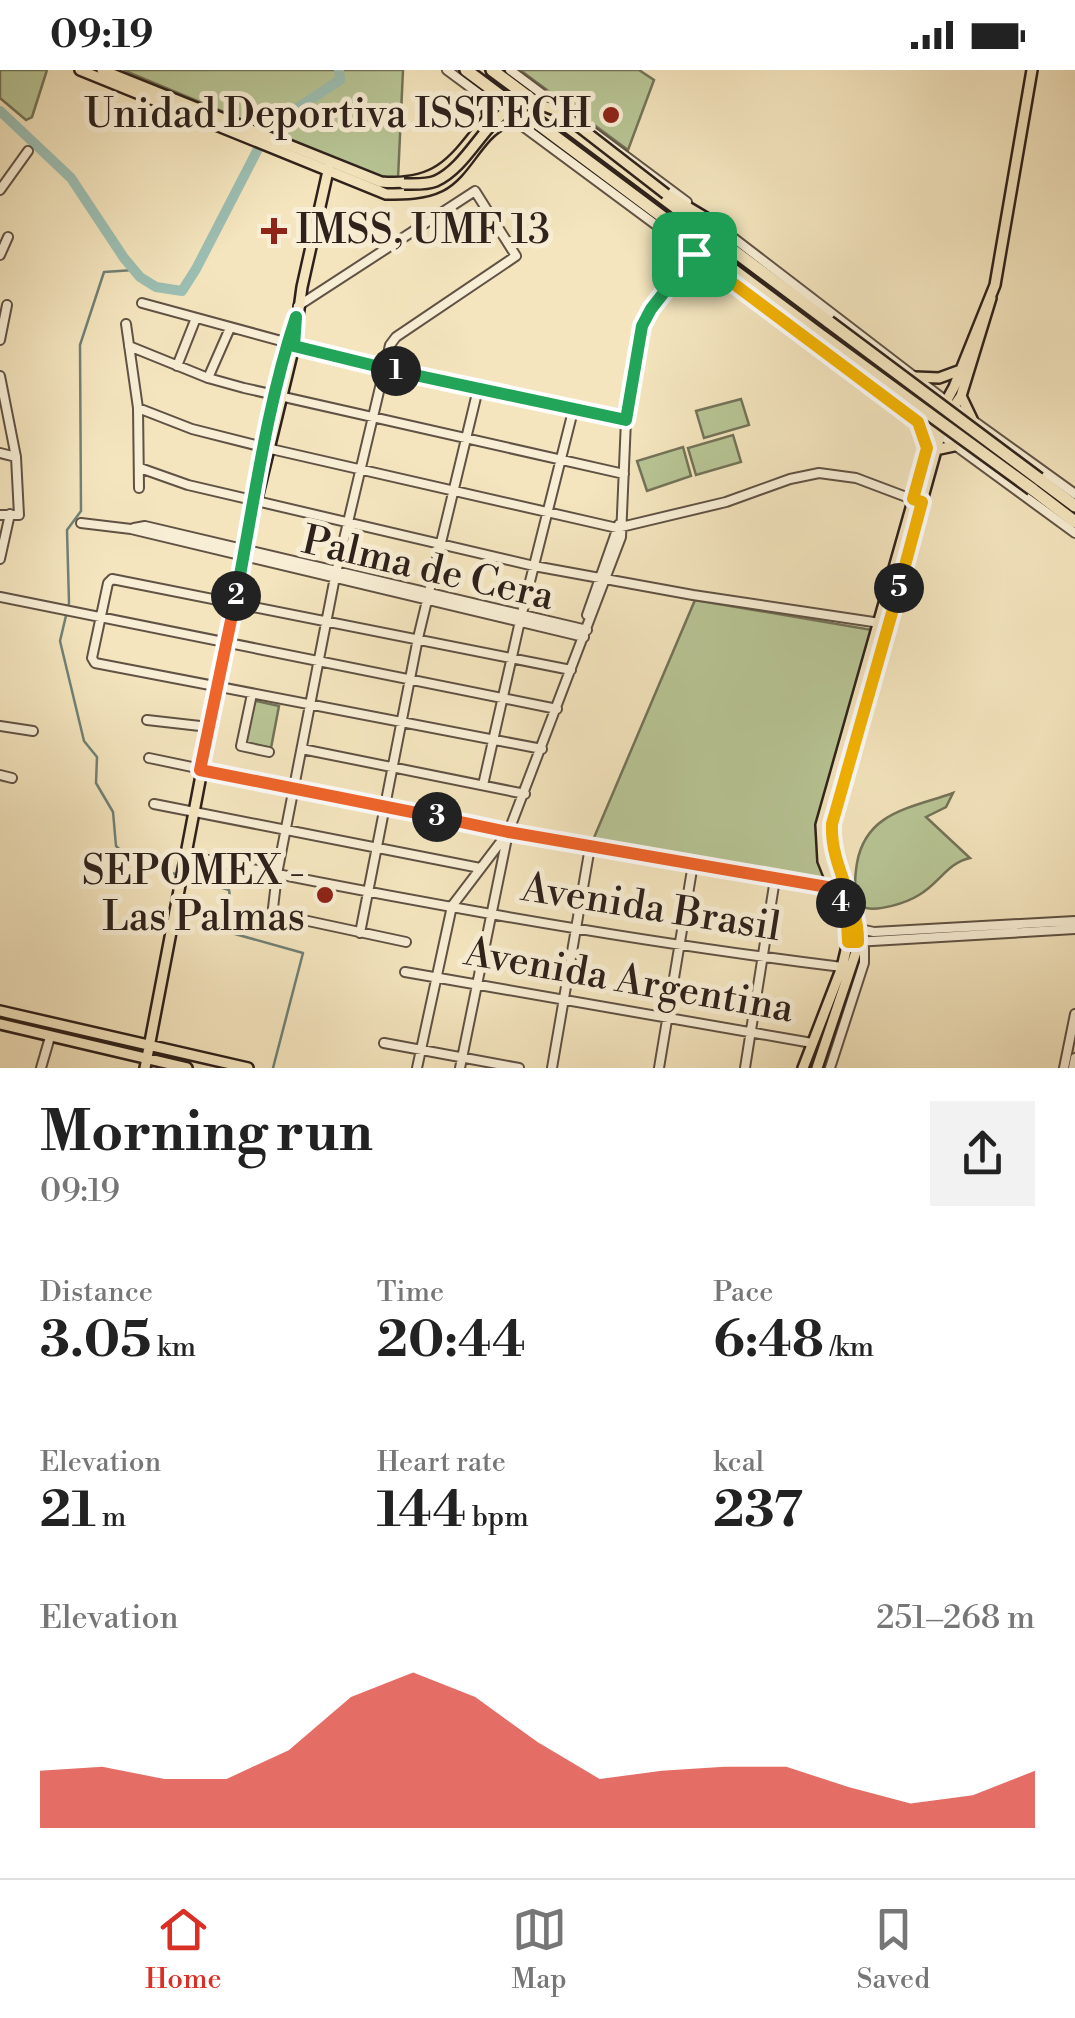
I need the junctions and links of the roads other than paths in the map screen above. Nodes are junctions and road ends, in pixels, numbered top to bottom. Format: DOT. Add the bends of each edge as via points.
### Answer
graph roads {
  1 [pos="80,70"];
  2 [pos="102,70"];
  3 [pos="447,70"];
  4 [pos="466,70"];
  5 [pos="492,70"];
  6 [pos="510,70"];
  7 [pos="1032,70"];
  8 [pos="486,99"];
  9 [pos="515,121"];
  10 [pos="491,122"];
  11 [pos="251,135"];
  12 [pos="28,150"];
  13 [pos="329,166"];
  14 [pos="404,184"];
  15 [pos="1,187"];
  16 [pos="714,222"];
  17 [pos="8,237"];
  18 [pos="708,251"];
  19 [pos="694,254"];
  20 [pos="0,255"];
  21 [pos="744,291"];
  22 [pos="991,294"];
  23 [pos="142,303"];
  24 [pos="6,304"];
  25 [pos="297,312"];
  26 [pos="196,318"];
  27 [pos="126,324"];
  28 [pos="230,328"];
  29 [pos="0,340"];
  30 [pos="291,345"];
  31 [pos="129,346"];
  32 [pos="177,366"];
  33 [pos="384,368"];
  34 [pos="958,371"];
  35 [pos="0,376"];
  36 [pos="915,377"];
  37 [pos="208,378"];
  38 [pos="478,389"];
  39 [pos="279,395"];
  40 [pos="961,396"];
  41 [pos="948,406"];
  42 [pos="138,408"];
  43 [pos="6,410"];
  44 [pos="573,410"];
  45 [pos="914,416"];
  46 [pos="373,418"];
  47 [pos="972,419"];
  48 [pos="626,420"];
  49 [pos="0,429"];
  50 [pos="936,433"];
  51 [pos="465,440"];
  52 [pos="954,446"];
  53 [pos="268,448"];
  54 [pos="931,449"];
  55 [pos="0,452"];
  56 [pos="16,457"];
  57 [pos="560,462"];
  58 [pos="140,468"];
  59 [pos="361,468"];
  60 [pos="624,474"];
  61 [pos="1035,484"];
  62 [pos="139,488"];
  63 [pos="453,490"];
  64 [pos="1075,494"];
  65 [pos="256,500"];
  66 [pos="917,501"];
  67 [pos="1075,506"];
  68 [pos="546,512"];
  69 [pos="9,515"];
  70 [pos="350,521"];
  71 [pos="1075,522"];
  72 [pos="81,523"];
  73 [pos="620,526"];
  74 [pos="1075,533"];
  75 [pos="440,543"];
  76 [pos="244,551"];
  77 [pos="0,558"];
  78 [pos="534,566"];
  79 [pos="336,574"];
  80 [pos="604,579"];
  81 [pos="428,596"];
  82 [pos="0,597"];
  83 [pos="234,602"];
  84 [pos="521,618"];
  85 [pos="101,619"];
  86 [pos="327,621"];
  87 [pos="884,624"];
  88 [pos="583,635"];
  89 [pos="418,638"];
  90 [pos="226,645"];
  91 [pos="511,656"];
  92 [pos="320,663"];
  93 [pos="877,667"];
  94 [pos="571,670"];
  95 [pos="411,680"];
  96 [pos="217,686"];
  97 [pos="252,694"];
  98 [pos="881,696"];
  99 [pos="502,698"];
  100 [pos="310,704"];
  101 [pos="556,709"];
  102 [pos="147,720"];
  103 [pos="402,723"];
  104 [pos="0,726"];
  105 [pos="209,727"];
  106 [pos="33,731"];
  107 [pos="494,740"];
  108 [pos="542,748"];
  109 [pos="302,749"];
  110 [pos="270,752"];
  111 [pos="149,758"];
  112 [pos="394,768"];
  113 [pos="200,770"];
  114 [pos="0,774"];
  115 [pos="12,778"];
  116 [pos="483,785"];
  117 [pos="295,788"];
  118 [pos="525,794"];
  119 [pos="154,804"];
  120 [pos="386,806"];
  121 [pos="192,811"];
  122 [pos="286,830"];
  123 [pos="508,832"];
  124 [pos="590,847"];
  125 [pos="378,848"];
  126 [pos="184,856"];
  127 [pos="693,864"];
  128 [pos="480,868"];
  129 [pos="277,874"];
  130 [pos="774,879"];
  131 [pos="833,888"];
  132 [pos="370,890"];
  133 [pos="452,906"];
  134 [pos="492,913"];
  135 [pos="1075,921"];
  136 [pos="574,926"];
  137 [pos="854,928"];
  138 [pos="1075,928"];
  139 [pos="360,934"];
  140 [pos="406,942"];
  141 [pos="854,942"];
  142 [pos="678,944"];
  143 [pos="763,958"];
  144 [pos="842,967"];
  145 [pos="405,972"];
  146 [pos="436,978"];
  147 [pos="479,985"];
  148 [pos="564,1000"];
  149 [pos="0,1012"];
  150 [pos="829,1014"];
  151 [pos="1075,1014"];
  152 [pos="668,1018"];
  153 [pos="847,1019"];
  154 [pos="0,1024"];
  155 [pos="751,1032"];
  156 [pos="50,1037"];
  157 [pos="384,1042"];
  158 [pos="812,1043"];
  159 [pos="149,1046"];
  160 [pos="422,1051"];
  161 [pos="1075,1058"];
  162 [pos="146,1063"];
  163 [pos="461,1063"];
  164 [pos="41,1068"];
  165 [pos="187,1068"];
  166 [pos="248,1068"];
  167 [pos="417,1068"];
  168 [pos="519,1068"];
  169 [pos="552,1068"];
  170 [pos="659,1068"];
  171 [pos="745,1068"];
  172 [pos="803,1068"];
  173 [pos="816,1068"];
  174 [pos="830,1068"];
  175 [pos="1064,1068"];
  176 [pos="1073,1068"];
  1 -- 11 [label="main road"];
  2 -- 11 [label="main road"];
  3 -- 8 [label="street"];
  4 -- 18 [label="highway"];
  5 -- 61 [label="highway, bridge"];
  6 -- 16 [label="street"];
  7 -- 22 [label="main road"];
  8 -- 9 [label="street"];
  8 -- 10 [label="main road"];
  9 -- 10 [label="main road"];
  9 -- 19 [label="street"];
  10 -- 13 [label="main road" via="461,170 438,188 386,194"];
  10 -- 14 [label="main road" via="444,169"];
  11 -- 13 [label="main road"];
  12 -- 15 [label="street"];
  13 -- 14 [label="main road"];
  13 -- 25 [label="main road"];
  14 -- 16 [label="main road, bridge" via="436,181 500,114 535,105 564,115 666,194"];
  16 -- 36 [label="street"];
  17 -- 20 [label="street"];
  18 -- 21 [label="highway"];
  18 -- 61 [label="highway, bridge"];
  19 -- 21 [label="street"];
  19 -- 48 [label="street" via="642,326"];
  21 -- 45 [label="street"];
  22 -- 34 [label="main road"];
  22 -- 40 [label="main road"];
  23 -- 26 [label="street"];
  24 -- 29 [label="street"];
  25 -- 30 [label="main road"];
  25 -- 33 [label="street" via="475,191 516,256 396,337"];
  26 -- 28 [label="street"];
  26 -- 32 [label="street"];
  27 -- 31 [label="street"];
  28 -- 30 [label="street"];
  28 -- 37 [label="street"];
  30 -- 33 [label="street"];
  30 -- 39 [label="main road"];
  31 -- 32 [label="street"];
  31 -- 42 [label="street"];
  32 -- 37 [label="street"];
  33 -- 38 [label="street"];
  33 -- 46 [label="street"];
  34 -- 36 [label="main road"];
  34 -- 41 [label="main road"];
  35 -- 43 [label="street"];
  36 -- 41 [label="street"];
  37 -- 39 [label="street"];
  38 -- 44 [label="street"];
  38 -- 51 [label="street"];
  39 -- 46 [label="street"];
  39 -- 53 [label="main road"];
  40 -- 41 [label="main road"];
  40 -- 47 [label="main road"];
  41 -- 47 [label="street"];
  41 -- 50 [label="main road"];
  42 -- 53 [label="street"];
  42 -- 58 [label="street"];
  43 -- 49 [label="street"];
  43 -- 56 [label="street"];
  44 -- 48 [label="street"];
  44 -- 57 [label="street"];
  45 -- 50 [label="street"];
  45 -- 54 [label="main road"];
  46 -- 51 [label="street"];
  46 -- 59 [label="street"];
  47 -- 64 [label="street"];
  48 -- 60 [label="street"];
  50 -- 52 [label="street"];
  50 -- 54 [label="main road"];
  51 -- 57 [label="street"];
  51 -- 63 [label="street"];
  52 -- 54 [label="main road"];
  52 -- 74 [label="street"];
  53 -- 59 [label="street"];
  53 -- 65 [label="main road"];
  54 -- 66 [label="main road"];
  55 -- 56 [label="street"];
  56 -- 69 [label="street"];
  57 -- 60 [label="street"];
  57 -- 68 [label="street"];
  58 -- 62 [label="street"];
  58 -- 65 [label="street"];
  59 -- 63 [label="street"];
  59 -- 70 [label="street"];
  60 -- 73 [label="street"];
  61 -- 67 [label="highway"];
  61 -- 71 [label="highway"];
  63 -- 68 [label="street"];
  63 -- 75 [label="street"];
  65 -- 70 [label="street"];
  65 -- 76 [label="main road"];
  66 -- 73 [label="street" via="856,478 819,473"];
  66 -- 87 [label="main road"];
  68 -- 73 [label="street"];
  68 -- 78 [label="street"];
  69 -- 77 [label="street"];
  70 -- 75 [label="street"];
  70 -- 79 [label="street"];
  72 -- 76 [label="street, Palma de Cera"];
  73 -- 80 [label="street"];
  75 -- 78 [label="street"];
  75 -- 81 [label="street"];
  76 -- 79 [label="street, Palma de Cera"];
  76 -- 83 [label="main road"];
  78 -- 80 [label="street"];
  78 -- 84 [label="street"];
  79 -- 81 [label="street, Palma de Cera"];
  79 -- 86 [label="street"];
  80 -- 87 [label="street"];
  80 -- 88 [label="street"];
  81 -- 84 [label="street, Palma de Cera"];
  81 -- 89 [label="street"];
  82 -- 85 [label="street"];
  83 -- 85 [label="street" via="110,580"];
  83 -- 86 [label="street"];
  83 -- 90 [label="main road"];
  84 -- 88 [label="street, Palma de Cera"];
  84 -- 91 [label="street"];
  85 -- 90 [label="street"];
  85 -- 96 [label="street" via="93,661"];
  86 -- 89 [label="street"];
  86 -- 92 [label="street"];
  87 -- 93 [label="main road"];
  87 -- 131 [label="main road" via="822,825 823,861"];
  88 -- 94 [label="street"];
  89 -- 91 [label="street"];
  89 -- 95 [label="street"];
  90 -- 92 [label="street"];
  90 -- 96 [label="main road"];
  91 -- 94 [label="street"];
  91 -- 99 [label="street"];
  92 -- 95 [label="street"];
  92 -- 100 [label="street"];
  93 -- 98 [label="main road"];
  93 -- 137 [label="main road" via="832,824 834,862"];
  94 -- 101 [label="street"];
  95 -- 99 [label="street"];
  95 -- 103 [label="street"];
  96 -- 97 [label="street"];
  96 -- 105 [label="main road"];
  97 -- 100 [label="street"];
  97 -- 110 [label="street" via="241,746"];
  99 -- 101 [label="street"];
  99 -- 107 [label="street"];
  100 -- 103 [label="street"];
  100 -- 109 [label="street"];
  101 -- 108 [label="street"];
  102 -- 105 [label="street"];
  103 -- 107 [label="street"];
  103 -- 112 [label="street"];
  104 -- 106 [label="street"];
  105 -- 113 [label="main road"];
  107 -- 108 [label="street"];
  107 -- 116 [label="street"];
  108 -- 118 [label="street"];
  109 -- 112 [label="street"];
  109 -- 117 [label="street"];
  111 -- 113 [label="street"];
  112 -- 116 [label="street"];
  112 -- 120 [label="street"];
  113 -- 117 [label="street"];
  113 -- 121 [label="main road"];
  114 -- 115 [label="street"];
  116 -- 118 [label="street"];
  117 -- 120 [label="street"];
  117 -- 122 [label="street"];
  118 -- 123 [label="street"];
  119 -- 121 [label="street"];
  120 -- 123 [label="street"];
  120 -- 125 [label="street"];
  121 -- 122 [label="street"];
  121 -- 126 [label="main road"];
  122 -- 125 [label="street"];
  122 -- 129 [label="street"];
  123 -- 124 [label="street"];
  123 -- 128 [label="street"];
  123 -- 134 [label="street"];
  124 -- 127 [label="street"];
  124 -- 136 [label="street"];
  125 -- 128 [label="street"];
  125 -- 132 [label="street"];
  126 -- 129 [label="street, Avenida Brasil"];
  126 -- 159 [label="main road"];
  127 -- 130 [label="street"];
  127 -- 142 [label="street"];
  128 -- 133 [label="street"];
  129 -- 132 [label="street, Avenida Brasil"];
  129 -- 139 [label="street" via="274,908 280,916"];
  130 -- 131 [label="street"];
  130 -- 143 [label="street"];
  131 -- 137 [label="main road"];
  132 -- 133 [label="street, Avenida Brasil"];
  132 -- 139 [label="street"];
  133 -- 134 [label="street, Avenida Brasil"];
  133 -- 146 [label="street"];
  134 -- 136 [label="street, Avenida Brasil"];
  134 -- 147 [label="street"];
  135 -- 137 [label="street"];
  136 -- 142 [label="street, Avenida Brasil"];
  136 -- 148 [label="street"];
  137 -- 141 [label="main road"];
  138 -- 141 [label="street"];
  139 -- 140 [label="street"];
  141 -- 144 [label="main road"];
  141 -- 150 [label="main road"];
  141 -- 153 [label="street" via="864,946 864,962"];
  142 -- 143 [label="street, Avenida Brasil"];
  142 -- 152 [label="street"];
  143 -- 144 [label="street, Avenida Brasil"];
  143 -- 155 [label="street"];
  144 -- 150 [label="main road"];
  145 -- 146 [label="street, Avenida Argentina"];
  146 -- 147 [label="street, Avenida Argentina"];
  146 -- 160 [label="street"];
  147 -- 148 [label="street, Avenida Argentina"];
  147 -- 163 [label="street"];
  148 -- 152 [label="street, Avenida Argentina"];
  148 -- 169 [label="street"];
  149 -- 159 [label="main road"];
  150 -- 153 [label="street"];
  150 -- 158 [label="main road"];
  150 -- 173 [label="main road"];
  151 -- 175 [label="street"];
  152 -- 155 [label="street, Avenida Argentina"];
  152 -- 170 [label="street"];
  153 -- 174 [label="street"];
  154 -- 156 [label="main road"];
  155 -- 158 [label="street, Avenida Argentina"];
  155 -- 171 [label="street"];
  156 -- 162 [label="main road"];
  156 -- 164 [label="street"];
  157 -- 160 [label="street"];
  158 -- 172 [label="main road"];
  159 -- 162 [label="main road"];
  159 -- 166 [label="main road"];
  160 -- 163 [label="street"];
  160 -- 167 [label="street"];
  161 -- 176 [label="street"];
  162 -- 165 [label="main road"];
  163 -- 168 [label="street"];
}
